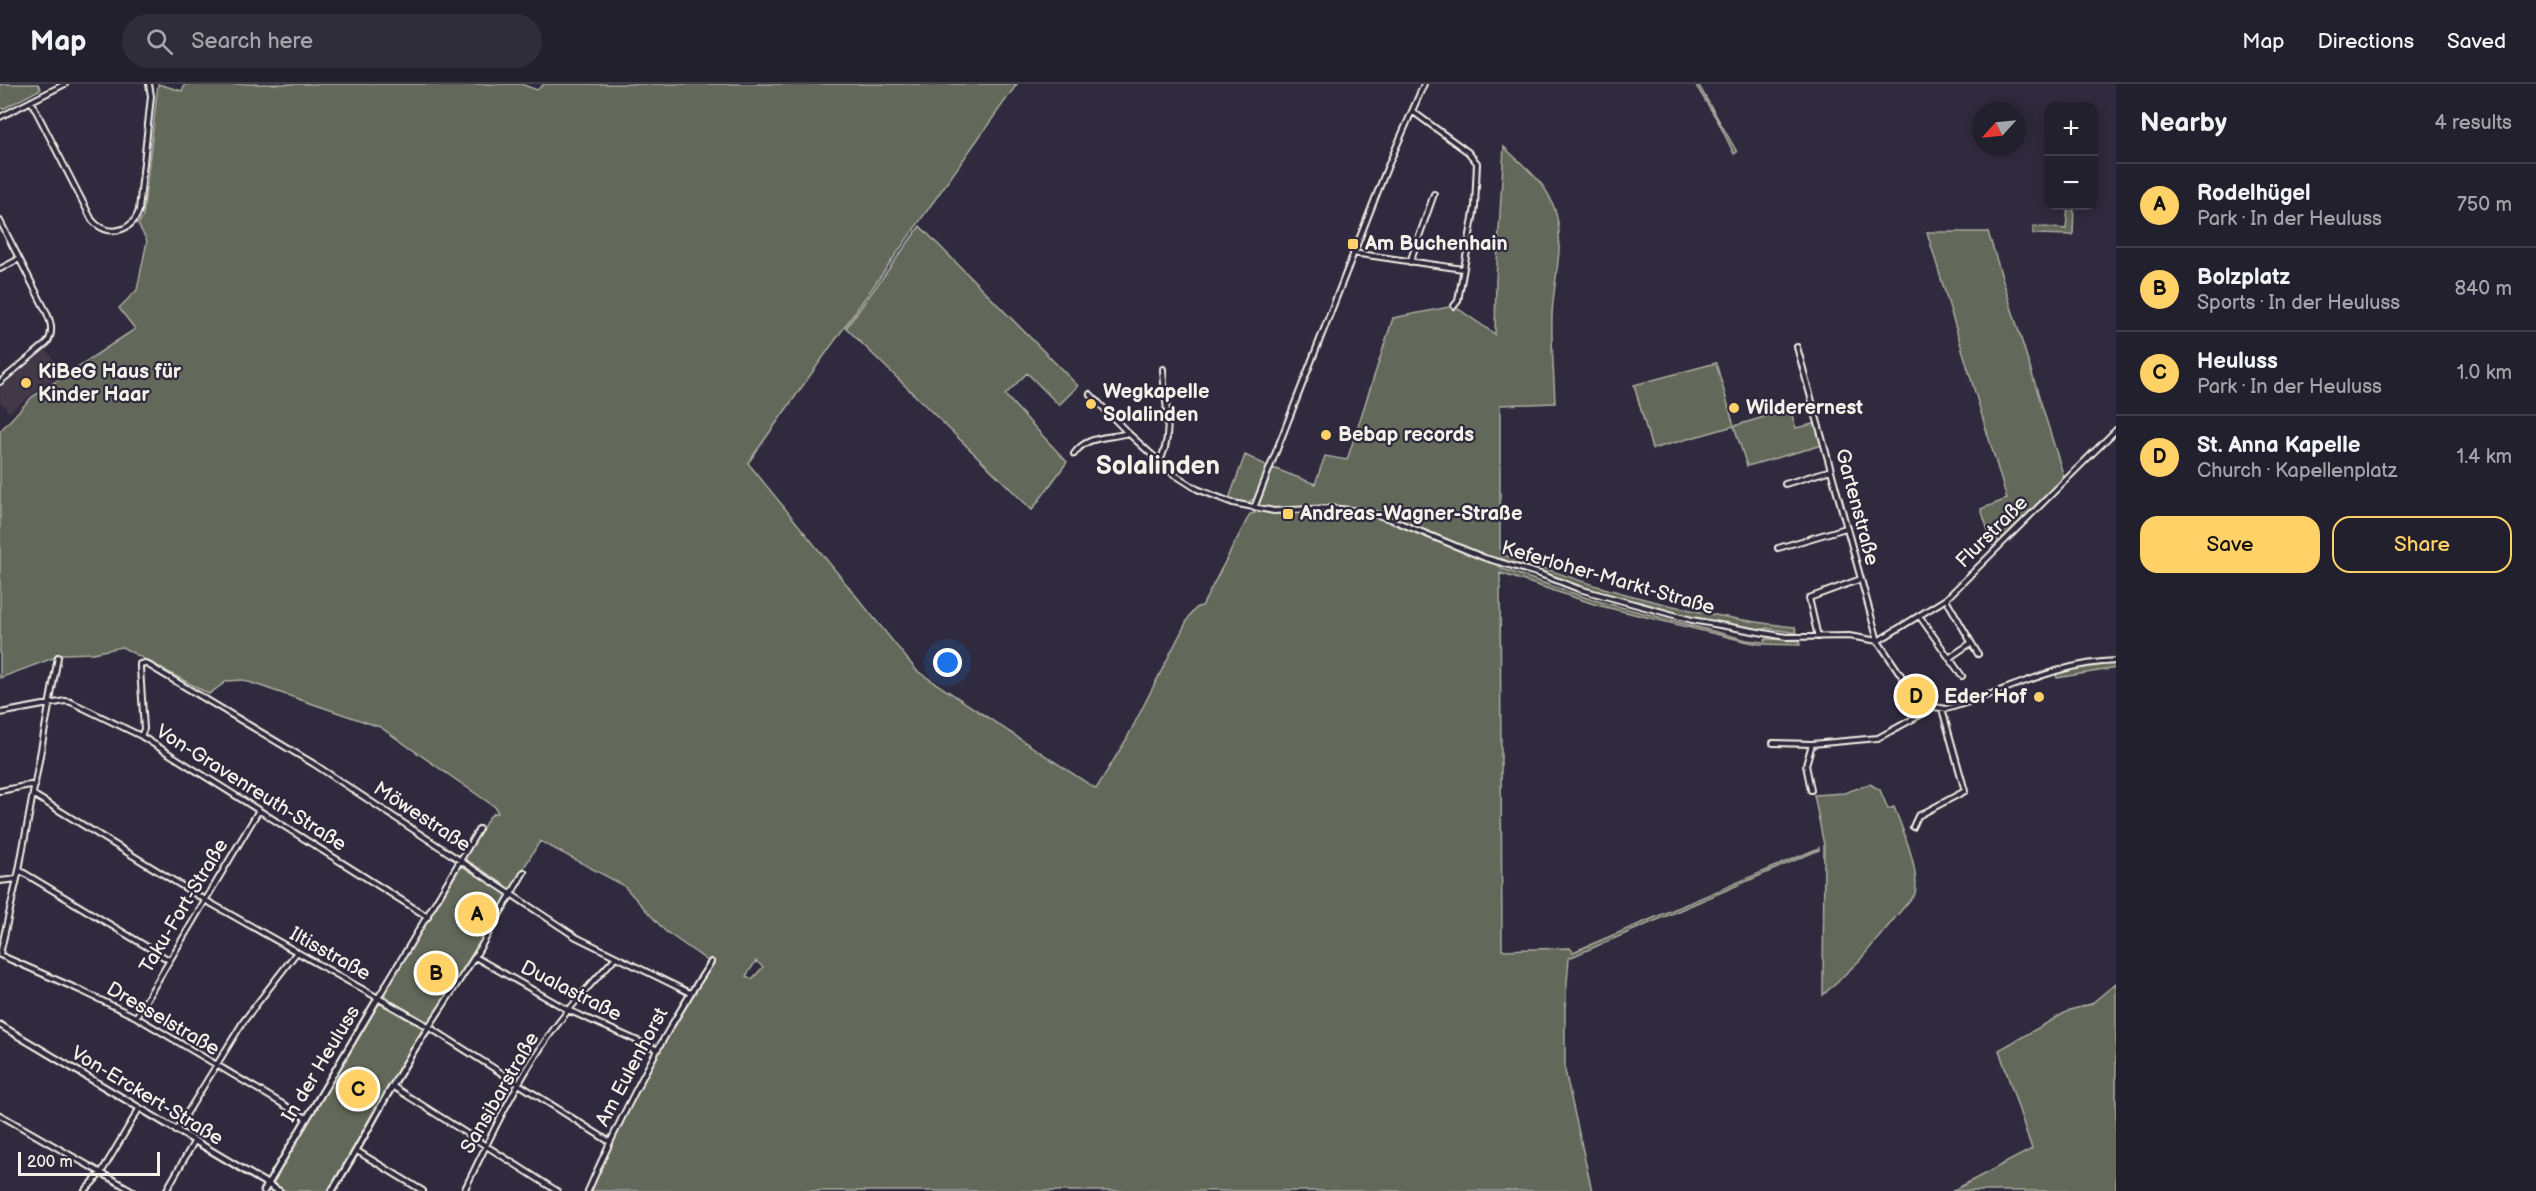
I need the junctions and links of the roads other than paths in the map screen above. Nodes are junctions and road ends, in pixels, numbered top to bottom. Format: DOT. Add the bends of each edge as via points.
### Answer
graph roads {
  1 [pos="65,84"];
  2 [pos="148,84"];
  3 [pos="1424,86"];
  4 [pos="31,102"];
  5 [pos="1412,111"];
  6 [pos="0,117"];
  7 [pos="1434,194"];
  8 [pos="0,221"];
  9 [pos="1353,253"];
  10 [pos="19,259"];
  11 [pos="1410,262"];
  12 [pos="0,269"];
  13 [pos="1463,269"];
  14 [pos="1454,306"];
  15 [pos="1797,347"];
  16 [pos="1163,369"];
  17 [pos="0,382"];
  18 [pos="1090,394"];
  19 [pos="2116,430"];
  20 [pos="1128,433"];
  21 [pos="1074,454"];
  22 [pos="1159,462"];
  23 [pos="1831,470"];
  24 [pos="1785,484"];
  25 [pos="1254,508"];
  26 [pos="1846,528"];
  27 [pos="1778,548"];
  28 [pos="1861,579"];
  29 [pos="1946,599"];
  30 [pos="1920,617"];
  31 [pos="1818,637"];
  32 [pos="1878,641"];
  33 [pos="1971,643"];
  34 [pos="1978,654"];
  35 [pos="58,657"];
  36 [pos="1949,658"];
  37 [pos="2116,661"];
  38 [pos="1962,676"];
  39 [pos="50,704"];
  40 [pos="1935,707"];
  41 [pos="1942,709"];
  42 [pos="0,713"];
  43 [pos="141,736"];
  44 [pos="1773,743"];
  45 [pos="1812,744"];
  46 [pos="35,786"];
  47 [pos="1811,790"];
  48 [pos="0,791"];
  49 [pos="34,795"];
  50 [pos="259,810"];
  51 [pos="1913,826"];
  52 [pos="479,829"];
  53 [pos="462,861"];
  54 [pos="19,870"];
  55 [pos="524,872"];
  56 [pos="17,879"];
  57 [pos="0,881"];
  58 [pos="511,894"];
  59 [pos="205,900"];
  60 [pos="428,917"];
  61 [pos="297,952"];
  62 [pos="0,954"];
  63 [pos="475,957"];
  64 [pos="615,958"];
  65 [pos="169,960"];
  66 [pos="711,962"];
  67 [pos="690,993"];
  68 [pos="378,998"];
  69 [pos="568,1010"];
  70 [pos="136,1017"];
  71 [pos="0,1025"];
  72 [pos="429,1028"];
  73 [pos="656,1049"];
  74 [pos="217,1066"];
  75 [pos="519,1083"];
  76 [pos="392,1086"];
  77 [pos="139,1109"];
  78 [pos="0,1115"];
  79 [pos="306,1118"];
  80 [pos="176,1132"];
  81 [pos="194,1142"];
  82 [pos="610,1142"];
  83 [pos="487,1145"];
  84 [pos="357,1151"];
  85 [pos="101,1173"];
  86 [pos="267,1184"];
  87 [pos="85,1191"];
  88 [pos="133,1191"];
  89 [pos="166,1191"];
  90 [pos="264,1191"];
  91 [pos="279,1191"];
  92 [pos="332,1191"];
  93 [pos="423,1191"];
  94 [pos="464,1191"];
  95 [pos="557,1191"];
  96 [pos="588,1191"];
  1 -- 4 [label="street"];
  2 -- 4 [label="street" via="151,96 139,210 132,223 122,230 103,229 92,220"];
  3 -- 5 [label="street"];
  4 -- 6 [label="street"];
  5 -- 9 [label="street"];
  5 -- 13 [label="street" via="1478,163 1475,207"];
  7 -- 11 [label="street"];
  8 -- 10 [label="street"];
  9 -- 11 [label="street"];
  9 -- 25 [label="street"];
  10 -- 12 [label="street"];
  10 -- 17 [label="street" via="46,311 51,332 40,350"];
  11 -- 13 [label="street"];
  13 -- 14 [label="street"];
  15 -- 23 [label="street, Gartenstraße"];
  16 -- 22 [label="street" via="1168,439"];
  18 -- 20 [label="street, Keferloher-Markt-Straße"];
  19 -- 29 [label="street, Flurstraße"];
  20 -- 21 [label="street" via="1090,439"];
  20 -- 22 [label="street, Keferloher-Markt-Straße"];
  22 -- 25 [label="street, Keferloher-Markt-Straße" via="1197,489"];
  23 -- 24 [label="street"];
  23 -- 26 [label="street, Gartenstraße"];
  25 -- 31 [label="street, Keferloher-Markt-Straße" via="1288,512 1347,508 1368,512 1485,558 1596,594 1731,629"];
  26 -- 27 [label="street"];
  26 -- 28 [label="street, Gartenstraße"];
  28 -- 31 [label="street" via="1811,596 1809,604"];
  28 -- 32 [label="street, Gartenstraße"];
  29 -- 30 [label="street, Flurstraße"];
  29 -- 33 [label="street"];
  30 -- 32 [label="street, Flurstraße"];
  30 -- 36 [label="street"];
  31 -- 32 [label="street, Keferloher-Markt-Straße" via="1849,636"];
  32 -- 40 [label="street, Gartenstraße" via="1905,681"];
  33 -- 34 [label="street"];
  33 -- 36 [label="street"];
  35 -- 39 [label="street"];
  36 -- 38 [label="street"];
  37 -- 41 [label="street" via="2048,672"];
  39 -- 42 [label="street, Von-Gravenreuth-Straße"];
  39 -- 43 [label="street, Von-Gravenreuth-Straße" via="71,702"];
  39 -- 46 [label="street"];
  40 -- 41 [label="street"];
  40 -- 45 [label="street" via="1878,738"];
  41 -- 51 [label="street" via="1965,791 1918,816"];
  43 -- 50 [label="street, Von-Gravenreuth-Straße"];
  43 -- 53 [label="street, Möwestraße" via="144,729 140,664 150,665 315,764"];
  44 -- 45 [label="street"];
  45 -- 47 [label="street" via="1806,765"];
  46 -- 48 [label="street"];
  46 -- 49 [label="street"];
  49 -- 54 [label="street"];
  49 -- 59 [label="street, Iltisstraße"];
  50 -- 59 [label="street, Taku-Fort-Straße"];
  50 -- 60 [label="street, Von-Gravenreuth-Straße"];
  52 -- 53 [label="street, In der Heuluss"];
  53 -- 58 [label="street, Möwestraße"];
  53 -- 60 [label="street, In der Heuluss"];
  54 -- 56 [label="street"];
  54 -- 65 [label="street"];
  55 -- 58 [label="street"];
  56 -- 57 [label="street"];
  56 -- 62 [label="street"];
  58 -- 63 [label="street"];
  58 -- 64 [label="street, Möwestraße"];
  59 -- 61 [label="street, Iltisstraße"];
  59 -- 65 [label="street, Taku-Fort-Straße"];
  60 -- 68 [label="street, In der Heuluss"];
  61 -- 68 [label="street, Iltisstraße"];
  61 -- 74 [label="street" via="243,1022"];
  62 -- 70 [label="street, Dresselstraße"];
  63 -- 69 [label="street, Dualastraße"];
  63 -- 72 [label="street"];
  64 -- 67 [label="street, Möwestraße"];
  64 -- 69 [label="street, Sansibarstraße"];
  65 -- 70 [label="street, Taku-Fort-Straße"];
  66 -- 67 [label="street, Am Eulenhorst"];
  67 -- 73 [label="street, Am Eulenhorst"];
  68 -- 72 [label="street, Iltisstraße"];
  68 -- 79 [label="street, In der Heuluss"];
  69 -- 73 [label="street, Dualastraße"];
  69 -- 75 [label="street, Sansibarstraße"];
  70 -- 74 [label="street, Dresselstraße"];
  71 -- 77 [label="street, Von-Erckert-Straße"];
  72 -- 75 [label="street, Iltisstraße"];
  72 -- 76 [label="street"];
  73 -- 82 [label="street, Am Eulenhorst"];
  74 -- 79 [label="street, Dresselstraße"];
  74 -- 80 [label="street"];
  75 -- 82 [label="street, Iltisstraße"];
  75 -- 83 [label="street, Sansibarstraße"];
  76 -- 83 [label="street"];
  76 -- 84 [label="street"];
  77 -- 80 [label="street, Von-Erckert-Straße"];
  77 -- 85 [label="street"];
  78 -- 85 [label="street"];
  79 -- 86 [label="street, In der Heuluss"];
  80 -- 81 [label="street, Von-Erckert-Straße"];
  81 -- 86 [label="street, Von-Erckert-Straße"];
  81 -- 89 [label="street"];
  82 -- 96 [label="street, Am Eulenhorst"];
  83 -- 94 [label="street, Sansibarstraße"];
  83 -- 95 [label="street"];
  84 -- 92 [label="street"];
  84 -- 93 [label="street"];
  85 -- 87 [label="street"];
  85 -- 88 [label="street"];
  86 -- 90 [label="street, In der Heuluss"];
  86 -- 91 [label="street, Von-Erckert-Straße"];
}
